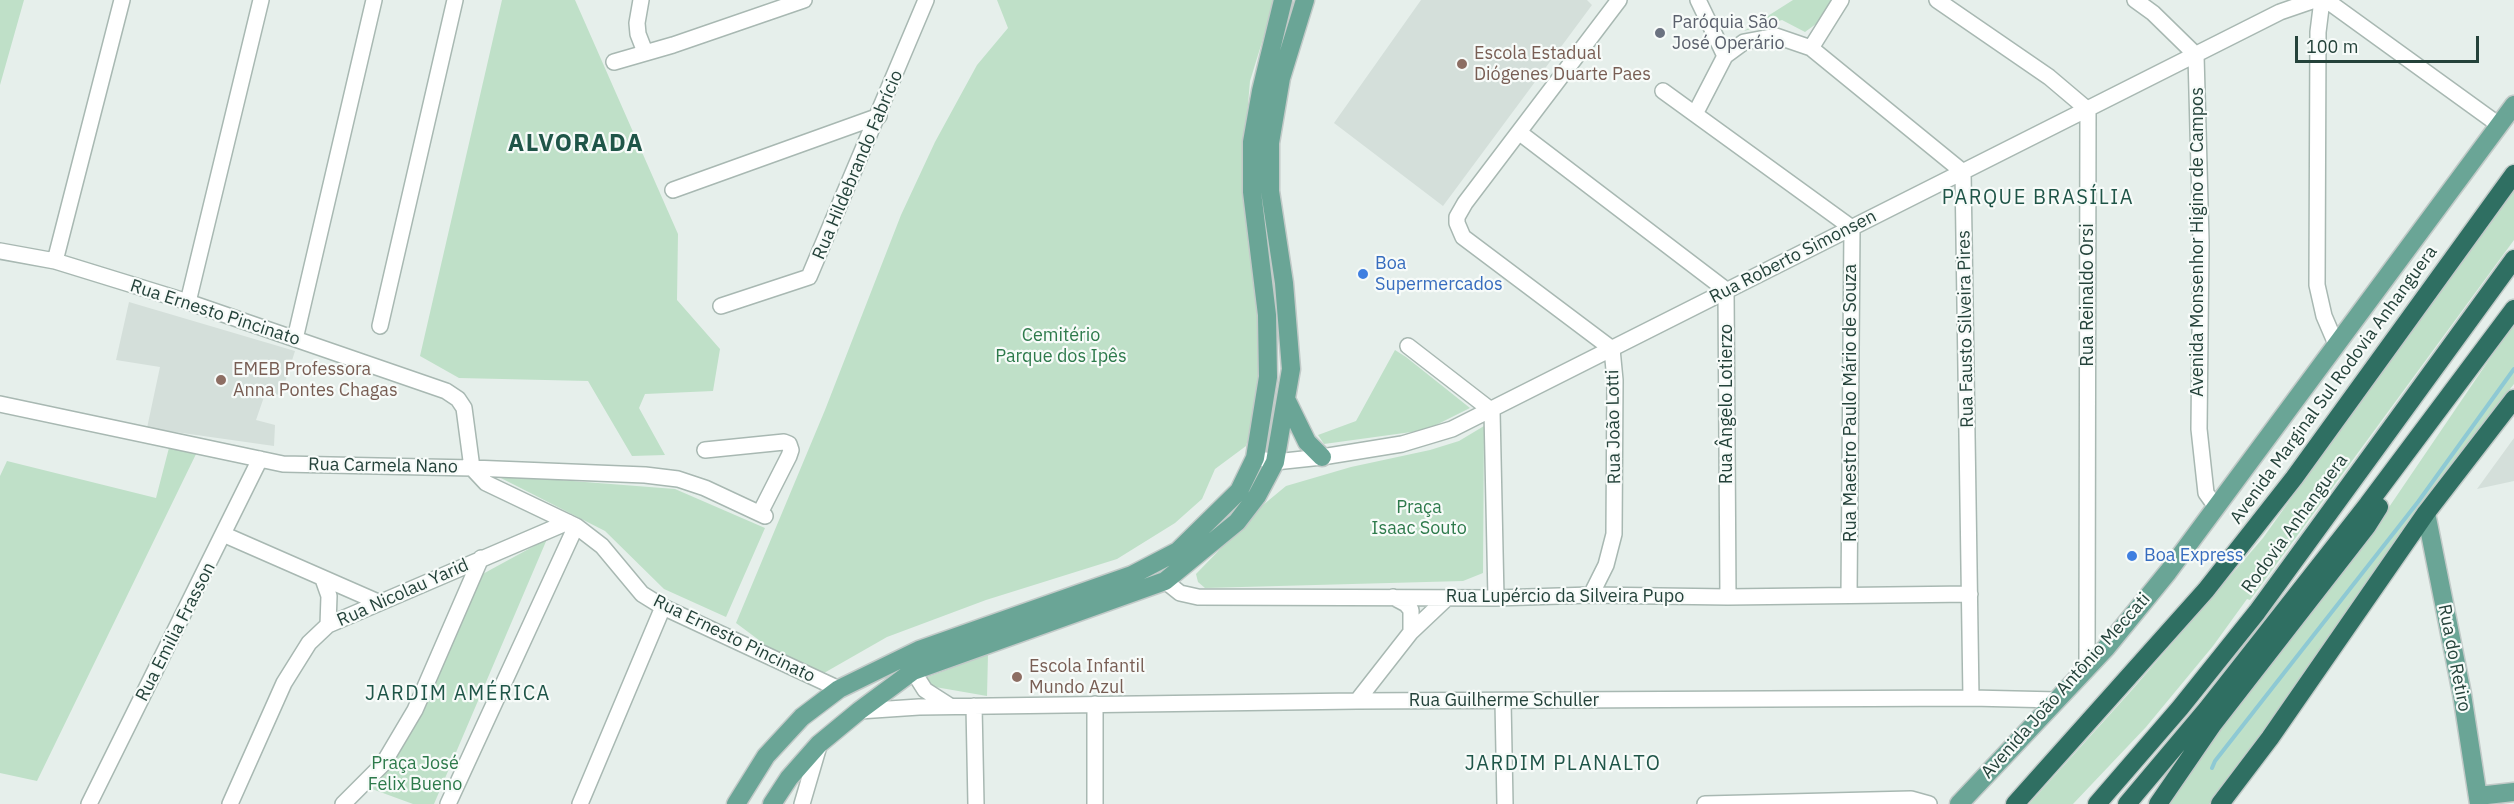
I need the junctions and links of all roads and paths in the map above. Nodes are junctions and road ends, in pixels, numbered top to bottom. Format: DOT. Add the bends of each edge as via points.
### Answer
graph roads {
  1 [pos="122,0"];
  2 [pos="261,0"];
  3 [pos="374,0"];
  4 [pos="455,0"];
  5 [pos="641,0"];
  6 [pos="804,0"];
  7 [pos="926,0"];
  8 [pos="1283,0"];
  9 [pos="1305,0"];
  10 [pos="1618,0"];
  11 [pos="1698,0"];
  12 [pos="1841,0"];
  13 [pos="1937,0"];
  14 [pos="2135,0"];
  15 [pos="2315,0"];
  16 [pos="2324,0"];
  17 [pos="784,3"];
  18 [pos="1811,48"];
  19 [pos="645,52"];
  20 [pos="2196,55"];
  21 [pos="1725,56"];
  22 [pos="614,62"];
  23 [pos="1663,91"];
  24 [pos="2514,105"];
  25 [pos="2088,110"];
  26 [pos="1695,114"];
  27 [pos="879,116"];
  28 [pos="2499,125"];
  29 [pos="1520,133"];
  30 [pos="1963,171"];
  31 [pos="2514,174"];
  32 [pos="673,190"];
  33 [pos="1852,228"];
  34 [pos="0,251"];
  35 [pos="2514,259"];
  36 [pos="56,261"];
  37 [pos="1726,290"];
  38 [pos="188,302"];
  39 [pos="721,306"];
  40 [pos="2514,309"];
  41 [pos="380,326"];
  42 [pos="295,339"];
  43 [pos="2336,344"];
  44 [pos="1408,346"];
  45 [pos="1612,349"];
  46 [pos="1286,399"];
  47 [pos="2514,399"];
  48 [pos="0,404"];
  49 [pos="1492,411"];
  50 [pos="2424,432"];
  51 [pos="705,450"];
  52 [pos="1322,457"];
  53 [pos="1254,458"];
  54 [pos="260,459"];
  55 [pos="1275,462"];
  56 [pos="472,468"];
  57 [pos="2216,507"];
  58 [pos="2426,513"];
  59 [pos="572,524"];
  60 [pos="225,535"];
  61 [pos="1182,548"];
  62 [pos="482,558"];
  63 [pos="323,579"];
  64 [pos="1165,581"];
  65 [pos="1591,594"];
  66 [pos="1970,594"];
  67 [pos="1849,595"];
  68 [pos="1393,597"];
  69 [pos="1728,597"];
  70 [pos="1448,598"];
  71 [pos="1496,598"];
  72 [pos="378,602"];
  73 [pos="663,607"];
  74 [pos="328,625"];
  75 [pos="1411,632"];
  76 [pos="2087,668"];
  77 [pos="913,671"];
  78 [pos="839,689"];
  79 [pos="1971,698"];
  80 [pos="2058,700"];
  81 [pos="1357,701"];
  82 [pos="1503,701"];
  83 [pos="1095,704"];
  84 [pos="950,706"];
  85 [pos="974,706"];
  86 [pos="859,711"];
  87 [pos="823,741"];
  88 [pos="766,756"];
  89 [pos="789,778"];
  90 [pos="2514,792"];
  91 [pos="2478,800"];
  92 [pos="89,804"];
  93 [pos="230,804"];
  94 [pos="343,804"];
  95 [pos="448,804"];
  96 [pos="580,804"];
  97 [pos="736,804"];
  98 [pos="772,804"];
  99 [pos="802,804"];
  100 [pos="976,804"];
  101 [pos="1095,804"];
  102 [pos="1505,804"];
  103 [pos="1705,804"];
  104 [pos="1929,804"];
  105 [pos="1959,804"];
  106 [pos="2015,804"];
  107 [pos="2097,804"];
  108 [pos="2127,804"];
  109 [pos="2158,804"];
  110 [pos="2220,804"];
  1 -- 36 [label="street"];
  2 -- 38 [label="street"];
  3 -- 42 [label="street"];
  4 -- 41 [label="street"];
  5 -- 19 [label="street" via="637,23"];
  6 -- 17 [label="street"];
  7 -- 27 [label="street, Rua Hildebrando Fabrício"];
  8 -- 53 [label="main road" via="1252,142 1252,192 1267,315 1268,377"];
  9 -- 46 [label="main road" via="1281,78 1270,143 1270,191 1291,369"];
  10 -- 29 [label="street"];
  11 -- 21 [label="street"];
  12 -- 18 [label="street"];
  13 -- 25 [label="street" via="2049,77"];
  14 -- 20 [label="street"];
  15 -- 20 [label="street, Rua Roberto Simonsen" via="2280,12"];
  16 -- 28 [label="street"];
  16 -- 43 [label="street" via="2318,32 2317,285"];
  17 -- 19 [label="street"];
  18 -- 21 [label="street" via="1783,37 1763,37 1744,42"];
  18 -- 30 [label="street"];
  19 -- 22 [label="street"];
  20 -- 25 [label="street, Rua Roberto Simonsen"];
  20 -- 57 [label="street, Avenida Monsenhor Higino de Campos" via="2201,241 2199,429 2206,493"];
  21 -- 26 [label="street"];
  23 -- 26 [label="street"];
  24 -- 28 [label="main road, Avenida João Antônio Meccati"];
  25 -- 30 [label="street, Rua Roberto Simonsen"];
  25 -- 76 [label="street, Rua Reinaldo Orsi"];
  26 -- 33 [label="street"];
  27 -- 32 [label="street"];
  27 -- 39 [label="street, Rua Hildebrando Fabrício" via="809,277"];
  28 -- 43 [label="main road, Avenida João Antônio Meccati"];
  29 -- 37 [label="street"];
  29 -- 45 [label="street, Rua João Lotti" via="1465,203 1457,223 1463,237"];
  30 -- 33 [label="street, Rua Roberto Simonsen"];
  30 -- 66 [label="street, Rua Fausto Silveira Pires"];
  31 -- 106 [label="highway, Avenida Marginal Sul Rodovia Anhanguera" via="2294,478 2206,590"];
  33 -- 37 [label="street, Rua Roberto Simonsen"];
  33 -- 67 [label="street, Rua Maestro Paulo Mário de Souza"];
  34 -- 36 [label="street, Rua Ernesto Pincinato"];
  35 -- 107 [label="highway, Rodovia Anhanguera" via="2257,612"];
  36 -- 38 [label="street, Rua Ernesto Pincinato"];
  37 -- 45 [label="street, Rua Roberto Simonsen"];
  37 -- 69 [label="street, Rua Ângelo Lotierzo"];
  38 -- 42 [label="street, Rua Ernesto Pincinato"];
  40 -- 50 [label="highway"];
  42 -- 56 [label="street, Rua Ernesto Pincinato" via="417,380 458,399 464,408"];
  43 -- 57 [label="main road, Avenida João Antônio Meccati"];
  44 -- 49 [label="street"];
  45 -- 49 [label="street, Rua Roberto Simonsen"];
  45 -- 65 [label="street, Rua João Lotti" via="1614,534 1606,565"];
  46 -- 52 [label="main road" via="1307,442"];
  46 -- 55 [label="main road"];
  47 -- 58 [label="highway"];
  48 -- 54 [label="street, Rua Carmela Nano"];
  49 -- 52 [label="street, Rua Roberto Simonsen" via="1452,429 1402,444"];
  49 -- 71 [label="street"];
  50 -- 108 [label="highway" via="2207,709"];
  50 -- 109 [label="highway" via="2367,526 2213,724"];
  51 -- 56 [label="street, Rua Carmela Nano" via="789,444 789,456 763,514 678,479"];
  52 -- 55 [label="street, Rua Roberto Simonsen"];
  53 -- 55 [label="street, Rua Roberto Simonsen"];
  53 -- 61 [label="main road" via="1239,490"];
  54 -- 56 [label="street, Rua Carmela Nano" via="284,464"];
  54 -- 60 [label="street, Rua Emilia Frasson"];
  55 -- 64 [label="main road" via="1237,522"];
  56 -- 59 [label="street, Rua Ernesto Pincinato" via="486,483"];
  57 -- 76 [label="main road, Avenida João Antônio Meccati" via="2168,572"];
  58 -- 91 [label="main road, Rua do Retiro" via="2462,694"];
  58 -- 110 [label="highway"];
  59 -- 62 [label="street, Rua Nicolau Yarid"];
  59 -- 73 [label="street, Rua Ernesto Pincinato" via="602,546 642,594"];
  59 -- 95 [label="street"];
  60 -- 63 [label="street"];
  60 -- 92 [label="street, Rua Emilia Frasson"];
  61 -- 64 [label="main road" via="1169,563"];
  61 -- 78 [label="main road" via="1132,575 919,650"];
  62 -- 72 [label="street, Rua Nicolau Yarid"];
  62 -- 94 [label="street" via="410,720 383,764"];
  63 -- 72 [label="street"];
  63 -- 74 [label="street" via="329,596"];
  64 -- 68 [label="street, Rua Lupércio da Silveira Pupo" via="1180,593 1198,597"];
  64 -- 77 [label="main road"];
  65 -- 69 [label="street, Rua Lupércio da Silveira Pupo"];
  65 -- 71 [label="street, Rua Lupércio da Silveira Pupo"];
  66 -- 67 [label="street, Rua Lupércio da Silveira Pupo"];
  66 -- 79 [label="street, Rua Fausto Silveira Pires"];
  67 -- 69 [label="street, Rua Lupércio da Silveira Pupo"];
  68 -- 70 [label="street, Rua Lupércio da Silveira Pupo"];
  68 -- 75 [label="street" via="1411,610"];
  70 -- 71 [label="street, Rua Lupércio da Silveira Pupo"];
  70 -- 75 [label="street"];
  72 -- 74 [label="street, Rua Nicolau Yarid"];
  73 -- 78 [label="street, Rua Ernesto Pincinato"];
  73 -- 96 [label="street"];
  74 -- 93 [label="street, Rua Nicolau Yarid" via="309,643 284,683"];
  75 -- 81 [label="street"];
  76 -- 80 [label="main road, Avenida João Antônio Meccati"];
  77 -- 84 [label="street" via="925,690"];
  77 -- 86 [label="main road"];
  78 -- 87 [label="main road" via="846,698"];
  78 -- 88 [label="main road" via="802,717"];
  79 -- 80 [label="street, Rua Guilherme Schuller"];
  79 -- 82 [label="street, Rua Guilherme Schuller"];
  80 -- 105 [label="main road, Avenida João Antônio Meccati"];
  81 -- 82 [label="street, Rua Guilherme Schuller"];
  81 -- 83 [label="street, Rua Guilherme Schuller"];
  82 -- 102 [label="street"];
  83 -- 85 [label="street, Rua Guilherme Schuller"];
  83 -- 101 [label="street"];
  84 -- 85 [label="street, Rua Guilherme Schuller"];
  84 -- 86 [label="street, Rua Guilherme Schuller"];
  85 -- 100 [label="street"];
  86 -- 87 [label="main road"];
  87 -- 89 [label="main road"];
  87 -- 99 [label="street"];
  88 -- 89 [label="main road" via="781,766"];
  88 -- 97 [label="main road"];
  89 -- 98 [label="main road"];
  89 -- 99 [label="street" via="799,790"];
  90 -- 91 [label="main road"];
  103 -- 104 [label="street" via="1911,799"];
}
